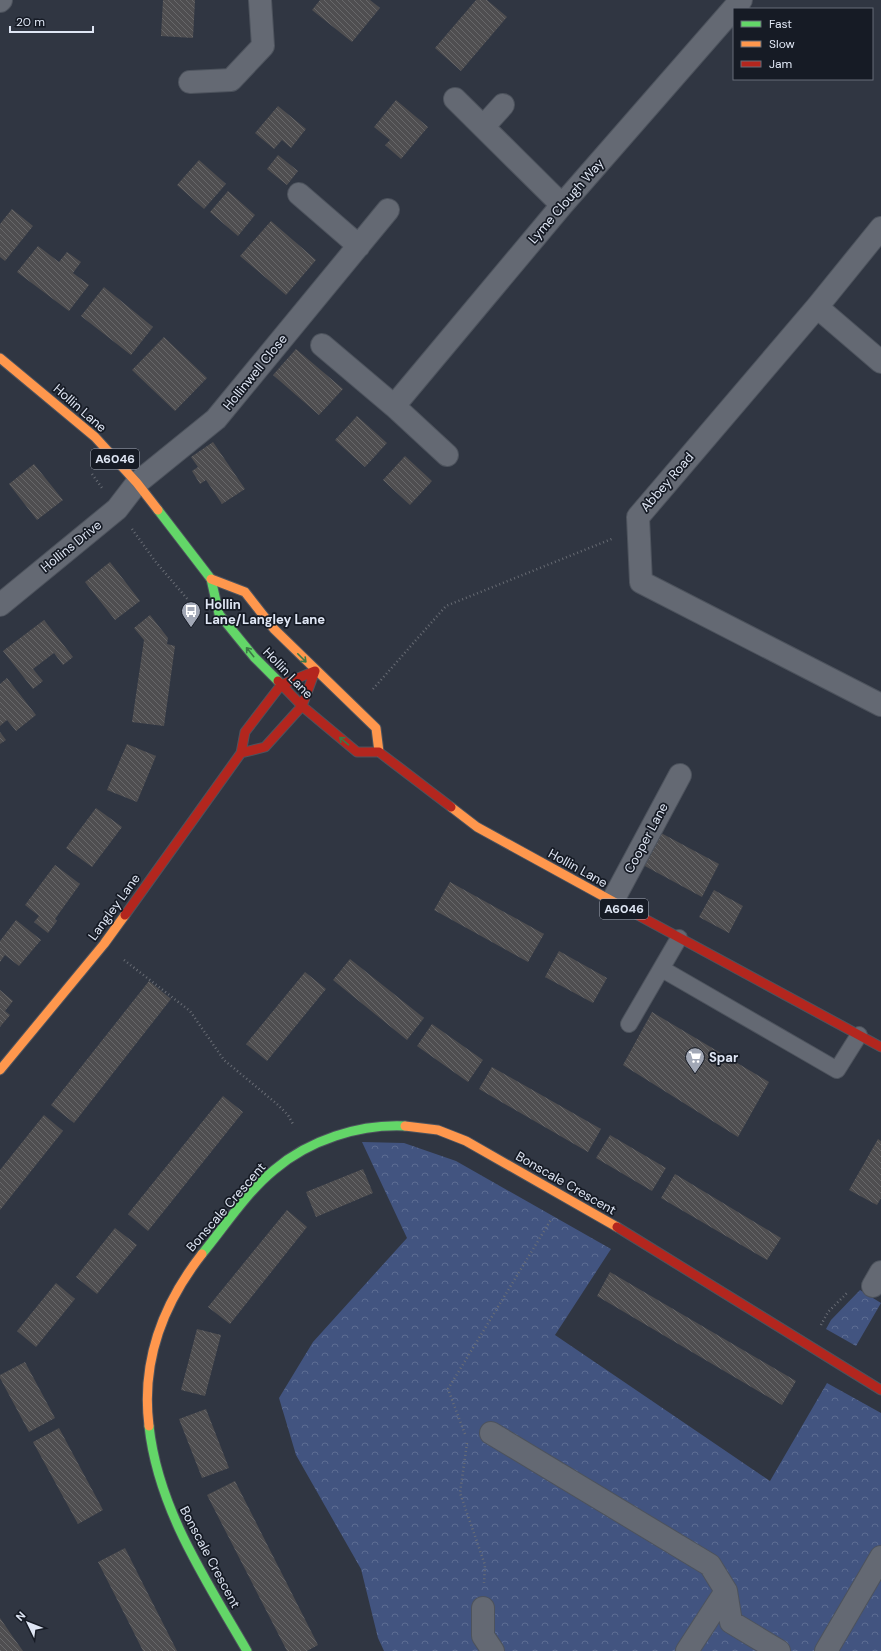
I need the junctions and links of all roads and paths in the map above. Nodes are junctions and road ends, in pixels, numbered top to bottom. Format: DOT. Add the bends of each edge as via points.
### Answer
graph roads {
  1 [pos="260,0"];
  2 [pos="741,0"];
  3 [pos="734,8"];
  4 [pos="733,9"];
  5 [pos="190,82"];
  6 [pos="455,99"];
  7 [pos="504,106"];
  8 [pos="484,126"];
  9 [pos="299,194"];
  10 [pos="562,205"];
  11 [pos="388,210"];
  12 [pos="881,228"];
  13 [pos="359,246"];
  14 [pos="817,307"];
  15 [pos="322,345"];
  16 [pos="0,358"];
  17 [pos="881,362"];
  18 [pos="394,406"];
  19 [pos="447,456"];
  20 [pos="136,483"];
  21 [pos="638,528"];
  22 [pos="211,579"];
  23 [pos="0,604"];
  24 [pos="315,671"];
  25 [pos="281,685"];
  26 [pos="881,705"];
  27 [pos="302,706"];
  28 [pos="355,708"];
  29 [pos="379,752"];
  30 [pos="241,753"];
  31 [pos="680,775"];
  32 [pos="612,902"];
  33 [pos="679,938"];
  34 [pos="104,944"];
  35 [pos="662,969"];
  36 [pos="629,1024"];
  37 [pos="859,1035"];
  38 [pos="881,1048"];
  39 [pos="0,1070"];
  40 [pos="307,1149"];
  41 [pos="565,1196"];
  42 [pos="877,1279"];
  43 [pos="809,1346"];
  44 [pos="881,1390"];
  45 [pos="491,1433"];
  46 [pos="881,1557"];
  47 [pos="726,1591"];
  48 [pos="483,1608"];
  49 [pos="247,1651"];
  50 [pos="493,1651"];
  51 [pos="687,1651"];
  52 [pos="779,1651"];
  53 [pos="826,1651"];
  1 -- 5 [label="street" via="263,46 231,80"];
  2 -- 3 [label="street, Lyme Clough Way"];
  4 -- 10 [label="street, Lyme Clough Way"];
  6 -- 8 [label="street"];
  7 -- 8 [label="street"];
  8 -- 10 [label="street"];
  9 -- 13 [label="street"];
  10 -- 18 [label="street, Lyme Clough Way"];
  11 -- 13 [label="street, Hollinwell Close"];
  12 -- 14 [label="street, Abbey Road"];
  13 -- 20 [label="street, Hollinwell Close" via="216,419"];
  14 -- 17 [label="street"];
  14 -- 21 [label="street, Abbey Road" via="638,517"];
  15 -- 18 [label="street"];
  16 -- 20 [label="street, Hollin Lane / A6046" via="95,437"];
  18 -- 19 [label="street"];
  20 -- 22 [label="street, Hollin Lane / A6046"];
  20 -- 23 [label="street, Hollins Drive" via="117,509"];
  21 -- 26 [label="street, Abbey Road" via="641,582"];
  21 -- 28 [label="path" via="446,606"];
  22 -- 24 [label="street, Hollin Lane, one-way" via="244,592 274,629"];
  25 -- 22 [label="street, Hollin Lane / A6046, one-way" via="219,614"];
  24 -- 25 [label="street, Langley Lane"];
  24 -- 27 [label="street"];
  24 -- 28 [label="street, Hollin Lane"];
  25 -- 27 [label="street, Hollin Lane / A6046"];
  25 -- 30 [label="street, Langley Lane" via="244,732"];
  29 -- 27 [label="street, Hollin Lane / A6046, one-way" via="357,752"];
  27 -- 30 [label="street" via="265,747"];
  28 -- 29 [label="street, Hollin Lane" via="376,728"];
  29 -- 32 [label="street, Hollin Lane / A6046" via="477,827"];
  30 -- 34 [label="street, Langley Lane"];
  31 -- 32 [label="street, Cooper Lane"];
  32 -- 33 [label="street, Hollin Lane / A6046"];
  33 -- 35 [label="lane"];
  33 -- 37 [label="street, Hollin Lane / A6046"];
  34 -- 39 [label="street, Langley Lane"];
  34 -- 40 [label="path" via="190,1011 224,1060 288,1115"];
  35 -- 36 [label="lane"];
  35 -- 37 [label="lane" via="837,1070"];
  37 -- 38 [label="street, Hollin Lane / A6046"];
  40 -- 41 [label="street, Bonscale Crescent" via="337,1135 412,1125 469,1142"];
  40 -- 49 [label="street, Bonscale Crescent" via="272,1171 201,1254 178,1287 162,1321 151,1356 147,1401 151,1444 163,1493 179,1530"];
  41 -- 43 [label="street, Bonscale Crescent"];
  41 -- 48 [label="path" via="448,1389 467,1440 460,1493 485,1565"];
  42 -- 43 [label="path" via="856,1283 828,1312"];
  43 -- 44 [label="street, Bonscale Crescent"];
  45 -- 47 [label="street" via="710,1565"];
  46 -- 53 [label="street"];
  47 -- 51 [label="street"];
  47 -- 52 [label="street" via="731,1622"];
  48 -- 50 [label="street" via="483,1636"];
}
